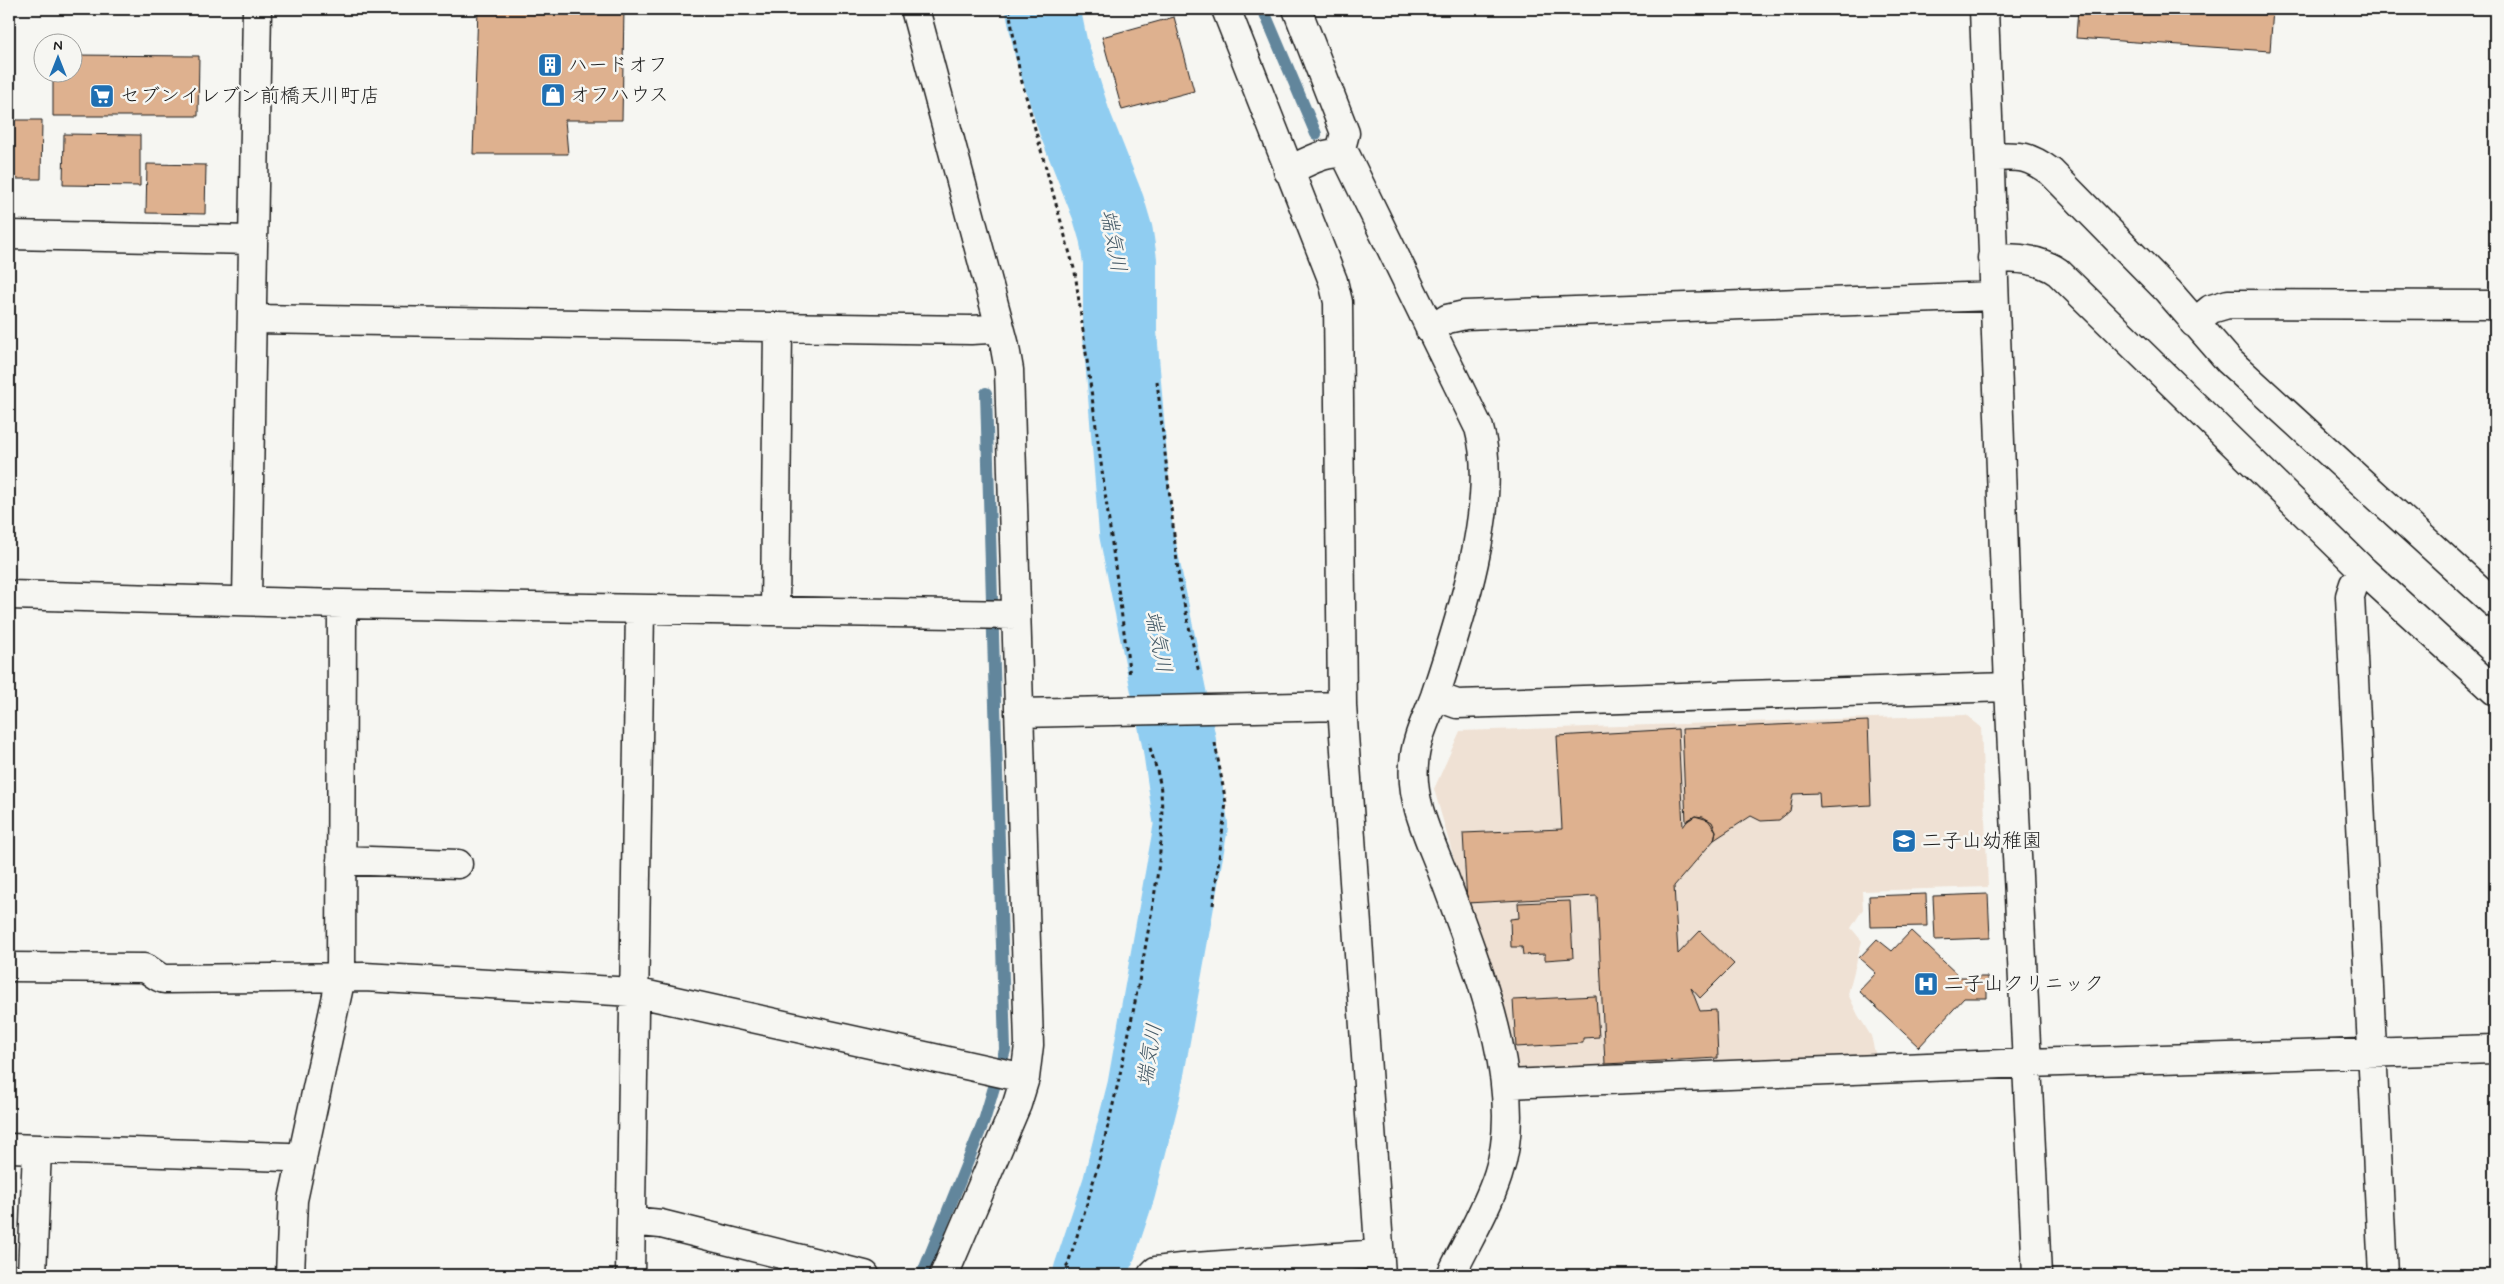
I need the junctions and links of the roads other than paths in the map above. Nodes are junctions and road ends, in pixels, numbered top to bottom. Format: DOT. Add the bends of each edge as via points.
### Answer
graph roads {
  1 [pos="257,9"];
  2 [pos="915,9"];
  3 [pos="1226,9"];
  4 [pos="1297,9"];
  5 [pos="1984,9"];
  6 [pos="1340,152"];
  7 [pos="1990,157"];
  8 [pos="1288,171"];
  9 [pos="9,235"];
  10 [pos="253,240"];
  11 [pos="1992,258"];
  12 [pos="1993,296"];
  13 [pos="2495,305"];
  14 [pos="252,319"];
  15 [pos="2194,323"];
  16 [pos="999,325"];
  17 [pos="778,327"];
  18 [pos="1430,330"];
  19 [pos="2364,571"];
  20 [pos="9,595"];
  21 [pos="247,600"];
  22 [pos="342,604"];
  23 [pos="2495,604"];
  24 [pos="640,609"];
  25 [pos="776,611"];
  26 [pos="1016,615"];
  27 [pos="2009,687"];
  28 [pos="2495,691"];
  29 [pos="1435,696"];
  30 [pos="1342,706"];
  31 [pos="1019,713"];
  32 [pos="341,860"];
  33 [pos="458,864"];
  34 [pos="9,967"];
  35 [pos="341,977"];
  36 [pos="634,992"];
  37 [pos="2495,1049"];
  38 [pos="2372,1054"];
  39 [pos="2027,1063"];
  40 [pos="1025,1078"];
  41 [pos="1507,1084"];
  42 [pos="9,1148"];
  43 [pos="37,1149"];
  44 [pos="302,1160"];
  45 [pos="630,1221"];
  46 [pos="1380,1265"];
  47 [pos="32,1275"];
  48 [pos="290,1275"];
  49 [pos="630,1275"];
  50 [pos="865,1275"];
  51 [pos="944,1275"];
  52 [pos="1152,1275"];
  53 [pos="1451,1275"];
  54 [pos="2037,1275"];
  55 [pos="2383,1275"];
  1 -- 10 [label="street"];
  2 -- 16 [label="street"];
  3 -- 8 [label="street"];
  4 -- 6 [label="street" via="1344,127 1345,139"];
  5 -- 7 [label="street"];
  6 -- 8 [label="street"];
  6 -- 18 [label="street" via="1350,163"];
  7 -- 11 [label="street"];
  7 -- 15 [label="street" via="2022,156 2051,172"];
  8 -- 30 [label="street" via="1333,281 1338,302"];
  9 -- 10 [label="street"];
  10 -- 14 [label="street"];
  11 -- 12 [label="street"];
  11 -- 19 [label="street" via="2034,261 2047,264 2058,272"];
  12 -- 18 [label="street" via="1465,315 1447,319"];
  12 -- 27 [label="street"];
  13 -- 15 [label="street" via="2228,304 2211,309"];
  14 -- 17 [label="street"];
  14 -- 21 [label="street"];
  15 -- 23 [label="street" via="2229,361"];
  16 -- 17 [label="street" via="971,330"];
  16 -- 26 [label="street" via="1009,370"];
  17 -- 25 [label="street"];
  18 -- 29 [label="street" via="1479,428 1486,461 1483,511 1470,578"];
  19 -- 28 [label="street"];
  19 -- 38 [label="street" via="2350,596"];
  20 -- 21 [label="street"];
  21 -- 22 [label="street"];
  22 -- 24 [label="street"];
  22 -- 32 [label="street"];
  24 -- 25 [label="street"];
  24 -- 36 [label="street"];
  25 -- 26 [label="street"];
  26 -- 31 [label="street"];
  27 -- 29 [label="street" via="1457,704"];
  27 -- 39 [label="street"];
  29 -- 41 [label="street" via="1416,748 1413,782 1483,982"];
  30 -- 31 [label="street"];
  30 -- 46 [label="street"];
  31 -- 40 [label="street" via="1029,1044"];
  32 -- 33 [label="street"];
  32 -- 35 [label="street"];
  34 -- 35 [label="street" via="144,968 164,979"];
  35 -- 36 [label="street"];
  35 -- 44 [label="street"];
  36 -- 40 [label="street"];
  36 -- 45 [label="street"];
  37 -- 38 [label="street"];
  38 -- 39 [label="street"];
  38 -- 55 [label="street"];
  39 -- 41 [label="street"];
  39 -- 54 [label="street"];
  40 -- 51 [label="street"];
  41 -- 53 [label="street" via="1504,1154 1498,1176"];
  42 -- 43 [label="street"];
  43 -- 44 [label="street" via="288,1156"];
  43 -- 47 [label="street"];
  44 -- 48 [label="street" via="293,1200"];
  45 -- 49 [label="street"];
  45 -- 50 [label="street" via="661,1224"];
  46 -- 52 [label="street" via="1181,1268 1156,1271"];
}
